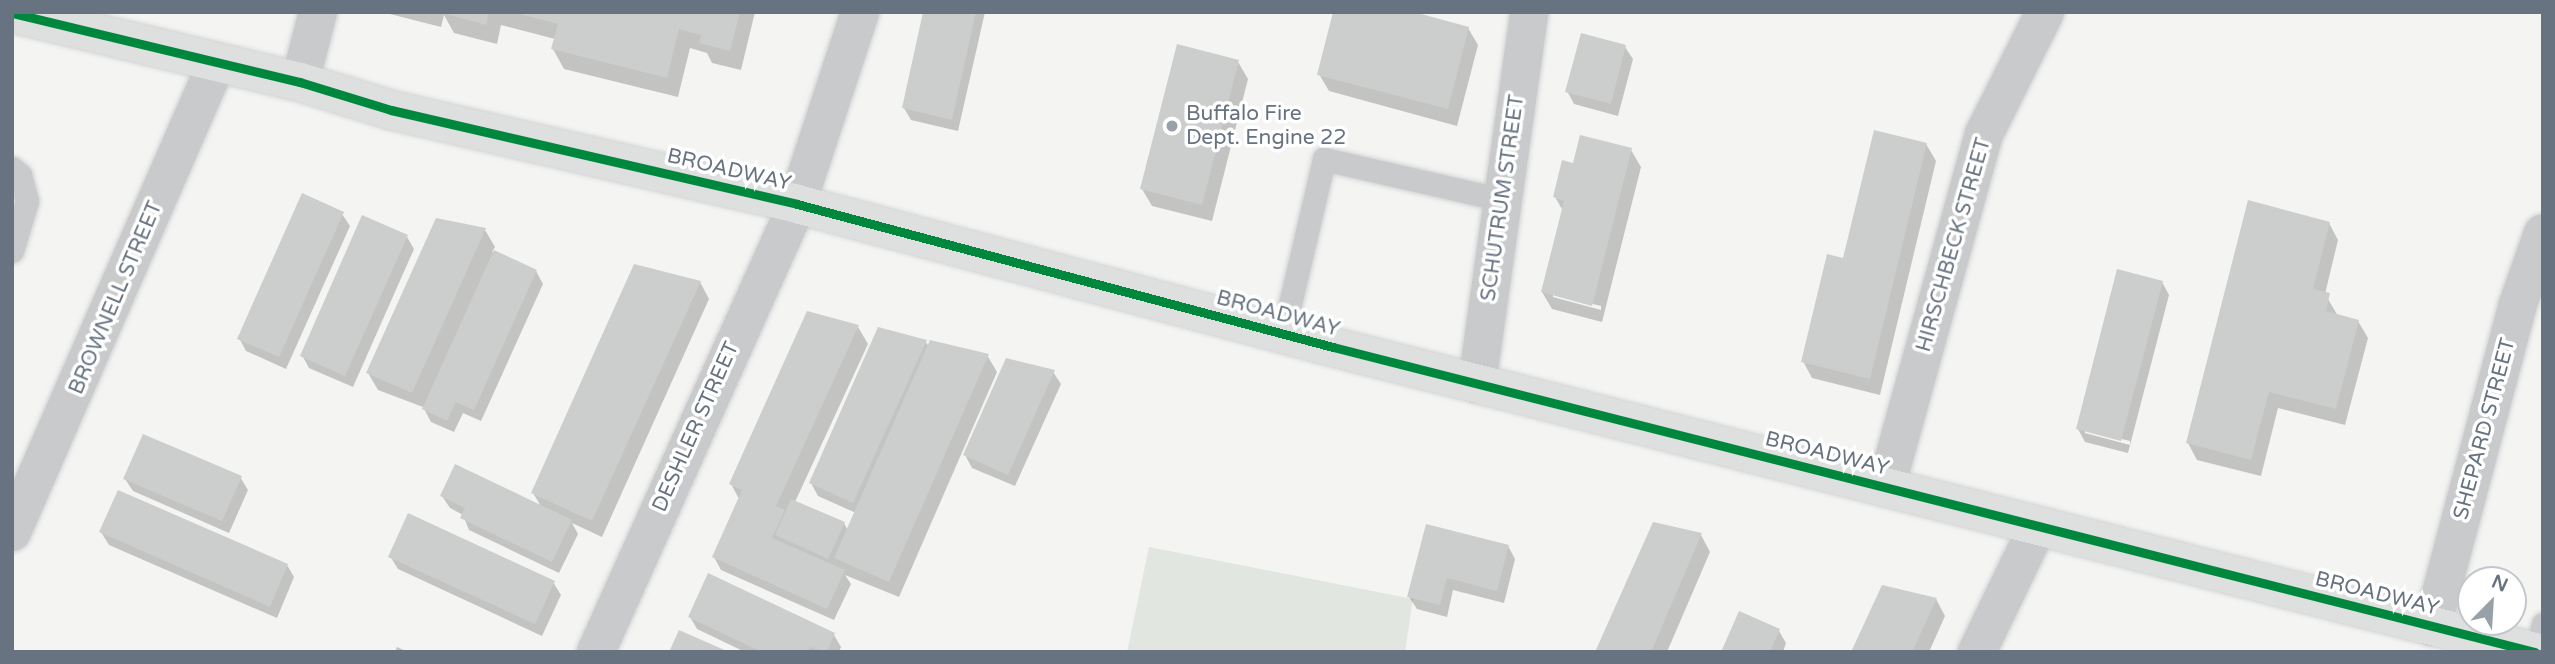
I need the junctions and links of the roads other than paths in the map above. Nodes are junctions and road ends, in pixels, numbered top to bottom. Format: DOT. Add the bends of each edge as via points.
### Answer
graph roads {
  1 [pos="318,12"];
  2 [pos="860,12"];
  3 [pos="1530,12"];
  4 [pos="2045,12"];
  5 [pos="12,13"];
  6 [pos="217,62"];
  7 [pos="300,82"];
  8 [pos="12,168"];
  9 [pos="1503,200"];
  10 [pos="797,204"];
  11 [pos="2543,233"];
  12 [pos="12,251"];
  13 [pos="1283,334"];
  14 [pos="1477,384"];
  15 [pos="1886,487"];
  16 [pos="2038,526"];
  17 [pos="12,532"];
  18 [pos="2543,624"];
  19 [pos="2432,627"];
  20 [pos="596,652"];
  21 [pos="1977,652"];
  22 [pos="2535,652"];
  1 -- 7 [label="street"];
  2 -- 10 [label="street, DESHLER STREET"];
  3 -- 9 [label="street, SCHUTRUM STREET"];
  4 -- 15 [label="street, HIRSCHBECK STREET" via="1984,134"];
  5 -- 6 [label="main road, BROADWAY"];
  6 -- 7 [label="main road, BROADWAY"];
  6 -- 17 [label="street, BROWNELL STREET"];
  7 -- 10 [label="main road, BROADWAY" via="391,110"];
  8 -- 12 [label="lane" via="20,175 27,201"];
  9 -- 13 [label="lane" via="1324,159"];
  9 -- 14 [label="street, SCHUTRUM STREET"];
  10 -- 13 [label="main road, BROADWAY"];
  10 -- 20 [label="street, DESHLER STREET"];
  11 -- 19 [label="street, SHEPARD STREET" via="2517,307"];
  13 -- 14 [label="main road, BROADWAY"];
  14 -- 15 [label="main road, BROADWAY"];
  15 -- 16 [label="main road, BROADWAY"];
  16 -- 19 [label="main road, BROADWAY"];
  16 -- 21 [label="street"];
  18 -- 22 [label="lane"];
  19 -- 22 [label="main road, BROADWAY"];
}
